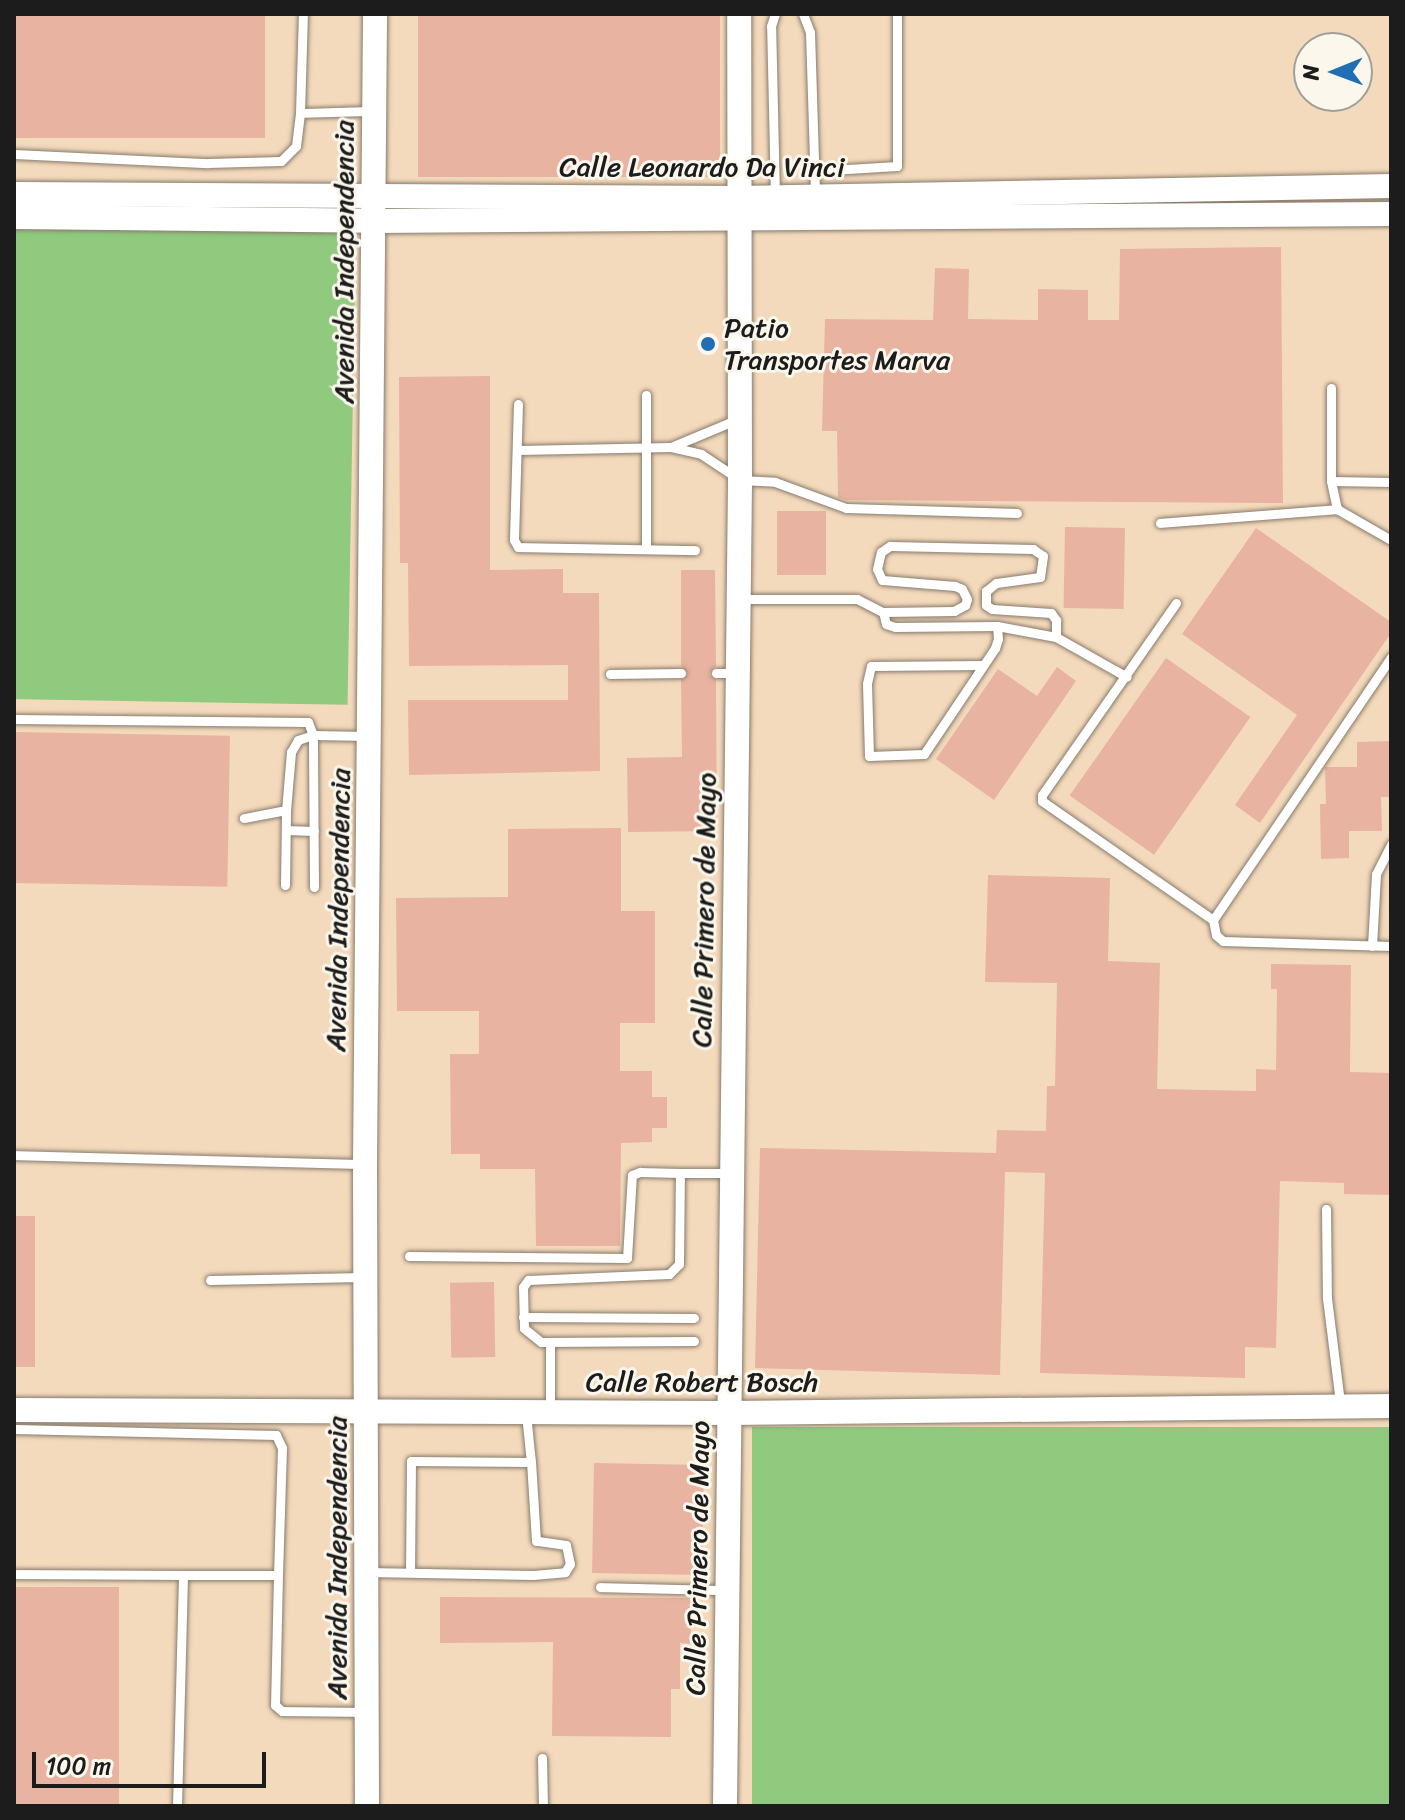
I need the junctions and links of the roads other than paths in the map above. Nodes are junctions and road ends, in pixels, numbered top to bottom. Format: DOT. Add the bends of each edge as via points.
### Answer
graph roads {
  1 [pos="303,14"];
  2 [pos="375,14"];
  3 [pos="739,14"];
  4 [pos="775,14"];
  5 [pos="803,14"];
  6 [pos="897,14"];
  7 [pos="375,111"];
  8 [pos="300,113"];
  9 [pos="14,154"];
  10 [pos="814,171"];
  11 [pos="1391,186"];
  12 [pos="14,194"];
  13 [pos="816,197"];
  14 [pos="775,198"];
  15 [pos="374,209"];
  16 [pos="739,209"];
  17 [pos="1391,214"];
  18 [pos="14,217"];
  19 [pos="1331,388"];
  20 [pos="646,395"];
  21 [pos="518,404"];
  22 [pos="738,419"];
  23 [pos="671,447"];
  24 [pos="645,448"];
  25 [pos="518,450"];
  26 [pos="740,480"];
  27 [pos="1331,481"];
  28 [pos="1391,482"];
  29 [pos="1337,509"];
  30 [pos="1017,513"];
  31 [pos="1160,523"];
  32 [pos="1391,540"];
  33 [pos="646,549"];
  34 [pos="695,550"];
  35 [pos="738,599"];
  36 [pos="1176,603"];
  37 [pos="883,612"];
  38 [pos="997,626"];
  39 [pos="1056,637"];
  40 [pos="1391,657"];
  41 [pos="983,665"];
  42 [pos="681,673"];
  43 [pos="610,674"];
  44 [pos="1127,677"];
  45 [pos="14,719"];
  46 [pos="313,735"];
  47 [pos="370,736"];
  48 [pos="286,810"];
  49 [pos="244,818"];
  50 [pos="286,830"];
  51 [pos="314,831"];
  52 [pos="1391,844"];
  53 [pos="285,885"];
  54 [pos="314,887"];
  55 [pos="1213,920"];
  56 [pos="1372,946"];
  57 [pos="1391,946"];
  58 [pos="14,1155"];
  59 [pos="365,1164"];
  60 [pos="680,1173"];
  61 [pos="732,1173"];
  62 [pos="1326,1209"];
  63 [pos="409,1256"];
  64 [pos="366,1277"];
  65 [pos="210,1280"];
  66 [pos="523,1317"];
  67 [pos="694,1318"];
  68 [pos="694,1341"];
  69 [pos="550,1343"];
  70 [pos="1391,1406"];
  71 [pos="1341,1407"];
  72 [pos="14,1410"];
  73 [pos="366,1411"];
  74 [pos="538,1412"];
  75 [pos="729,1413"];
  76 [pos="14,1429"];
  77 [pos="531,1462"];
  78 [pos="367,1572"];
  79 [pos="410,1572"];
  80 [pos="14,1574"];
  81 [pos="183,1575"];
  82 [pos="278,1575"];
  83 [pos="600,1587"];
  84 [pos="727,1590"];
  85 [pos="367,1712"];
  86 [pos="542,1758"];
  87 [pos="177,1806"];
  88 [pos="367,1806"];
  89 [pos="543,1806"];
  90 [pos="725,1806"];
  1 -- 8 [label="lane"];
  2 -- 7 [label="main road, Avenida Independencia"];
  3 -- 16 [label="main road, Calle Primero de Mayo"];
  4 -- 14 [label="lane"];
  5 -- 10 [label="lane" via="810,32"];
  6 -- 10 [label="lane" via="897,166"];
  7 -- 8 [label="lane"];
  7 -- 15 [label="main road, Avenida Independencia"];
  8 -- 9 [label="lane" via="296,146 287,157 272,162"];
  10 -- 13 [label="lane"];
  11 -- 13 [label="main road, Calle Leonardo Da Vinci"];
  12 -- 15 [label="main road, Calle Leonardo Da Vinci"];
  13 -- 14 [label="main road, Calle Leonardo Da Vinci"];
  14 -- 16 [label="main road, Calle Leonardo Da Vinci"];
  15 -- 16 [label="main road, Calle Leonardo Da Vinci"];
  15 -- 18 [label="main road, Calle Leonardo Da Vinci"];
  15 -- 47 [label="main road, Avenida Independencia"];
  16 -- 17 [label="main road, Calle Leonardo Da Vinci"];
  16 -- 22 [label="main road, Calle Primero de Mayo"];
  19 -- 27 [label="lane"];
  20 -- 24 [label="lane"];
  21 -- 25 [label="lane"];
  22 -- 23 [label="lane"];
  22 -- 26 [label="main road, Calle Primero de Mayo"];
  23 -- 24 [label="lane"];
  23 -- 26 [label="lane" via="701,454"];
  24 -- 25 [label="lane"];
  24 -- 33 [label="lane"];
  25 -- 33 [label="lane" via="518,547"];
  26 -- 30 [label="lane" via="775,482 846,508"];
  26 -- 35 [label="main road, Calle Primero de Mayo"];
  27 -- 28 [label="lane"];
  27 -- 29 [label="lane"];
  29 -- 31 [label="lane"];
  29 -- 32 [label="lane"];
  33 -- 34 [label="lane"];
  35 -- 37 [label="lane" via="841,597"];
  35 -- 61 [label="main road, Calle Primero de Mayo" via="726,673"];
  36 -- 44 [label="lane"];
  37 -- 38 [label="lane" via="886,624 895,627"];
  37 -- 39 [label="lane" via="954,611 967,599 955,586 882,580 878,557 890,546 1021,547 1043,556 1042,575 988,587 986,605 1051,613"];
  38 -- 39 [label="lane"];
  38 -- 41 [label="lane" via="995,648"];
  39 -- 44 [label="lane"];
  40 -- 55 [label="lane"];
  41 -- 41 [label="lane" via="922,756 869,756 871,666"];
  42 -- 43 [label="lane"];
  44 -- 55 [label="lane" via="1042,800"];
  45 -- 46 [label="lane" via="298,720 312,726"];
  46 -- 47 [label="lane"];
  46 -- 48 [label="lane" via="298,740 291,752"];
  46 -- 51 [label="lane"];
  47 -- 59 [label="main road, Avenida Independencia"];
  48 -- 49 [label="lane"];
  48 -- 50 [label="lane"];
  50 -- 51 [label="lane"];
  50 -- 53 [label="lane"];
  51 -- 54 [label="lane"];
  52 -- 56 [label="lane" via="1376,874"];
  55 -- 56 [label="lane" via="1216,935 1229,942"];
  56 -- 57 [label="lane"];
  58 -- 59 [label="lane"];
  59 -- 64 [label="main road, Avenida Independencia"];
  60 -- 61 [label="lane"];
  60 -- 63 [label="lane" via="632,1175 627,1258"];
  60 -- 66 [label="lane" via="677,1268 663,1275 528,1280 523,1287"];
  61 -- 75 [label="main road, Calle Primero de Mayo"];
  62 -- 71 [label="lane" via="1327,1298"];
  64 -- 65 [label="lane"];
  64 -- 73 [label="main road, Avenida Independencia"];
  66 -- 67 [label="lane"];
  66 -- 69 [label="lane" via="532,1338"];
  68 -- 69 [label="lane"];
  69 -- 74 [label="lane"];
  70 -- 71 [label="main road, Calle Robert Bosch"];
  71 -- 75 [label="main road, Calle Robert Bosch"];
  72 -- 73 [label="main road, Calle Robert Bosch"];
  73 -- 74 [label="main road, Calle Robert Bosch"];
  73 -- 78 [label="main road, Avenida Independencia"];
  74 -- 75 [label="main road, Calle Robert Bosch"];
  74 -- 77 [label="lane"];
  75 -- 84 [label="main road, Calle Primero de Mayo"];
  76 -- 82 [label="lane" via="275,1434 282,1448"];
  77 -- 79 [label="lane" via="411,1461"];
  77 -- 79 [label="lane" via="536,1541 566,1545 570,1564 565,1572"];
  78 -- 79 [label="lane"];
  78 -- 85 [label="main road, Avenida Independencia"];
  80 -- 81 [label="lane"];
  81 -- 82 [label="lane"];
  81 -- 87 [label="lane"];
  82 -- 85 [label="lane" via="275,1705 282,1711"];
  83 -- 84 [label="lane"];
  84 -- 90 [label="main road, Calle Primero de Mayo"];
  85 -- 88 [label="main road, Avenida Independencia"];
  86 -- 89 [label="lane"];
}
